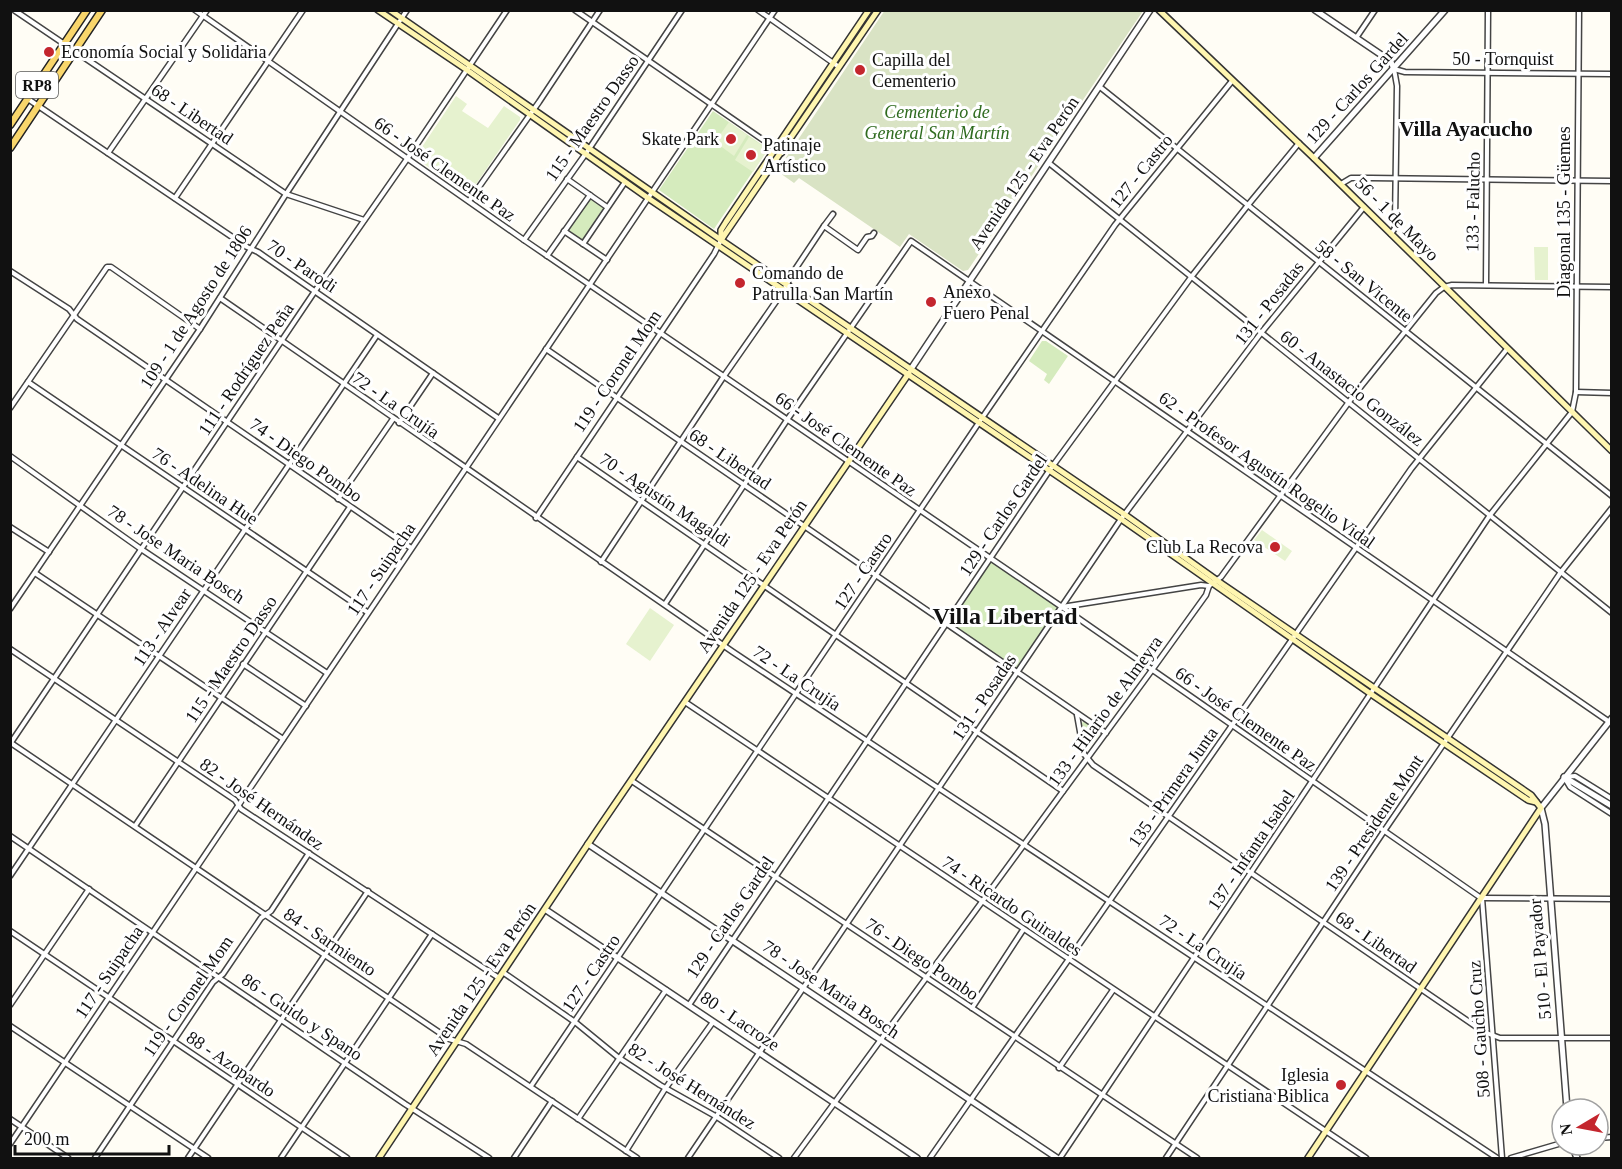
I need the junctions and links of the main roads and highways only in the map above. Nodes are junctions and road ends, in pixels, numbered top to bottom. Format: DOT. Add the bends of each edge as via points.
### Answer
graph roads {
  1 [pos="87,10"];
  2 [pos="102,10"];
  3 [pos="378,10"];
  4 [pos="390,10"];
  5 [pos="869,10"];
  6 [pos="878,10"];
  7 [pos="1160,10"];
  8 [pos="400,22"];
  9 [pos="836,65"];
  10 [pos="10,125"];
  11 [pos="10,148"];
  12 [pos="587,151"];
  13 [pos="650,195"];
  14 [pos="720,243"];
  15 [pos="909,372"];
  16 [pos="1611,451"];
  17 [pos="379,1158"];
  18 [pos="1308,1158"];
  1 -- 10 [label="main road, RP8"];
  2 -- 11 [label="main road, RP8"];
  3 -- 8 [label="main road"];
  4 -- 8 [label="main road"];
  5 -- 9 [label="main road, 119 - Coronel Mom"];
  6 -- 9 [label="main road, 119 - Coronel Mom"];
  7 -- 16 [label="main road, 56 - 1 de Mayo"];
  8 -- 12 [label="main road"];
  9 -- 14 [label="main road, 119 - Coronel Mom"];
  9 -- 14 [label="main road, 119 - Coronel Mom" via="721,230"];
  12 -- 13 [label="main road"];
  12 -- 13 [label="main road" via="625,182"];
  13 -- 14 [label="main road"];
  14 -- 15 [label="main road"];
  15 -- 17 [label="main road, Avenida 125 - Eva Perón"];
  15 -- 18 [label="main road" via="1123,517 1212,583 1531,795 1541,808"];
}
